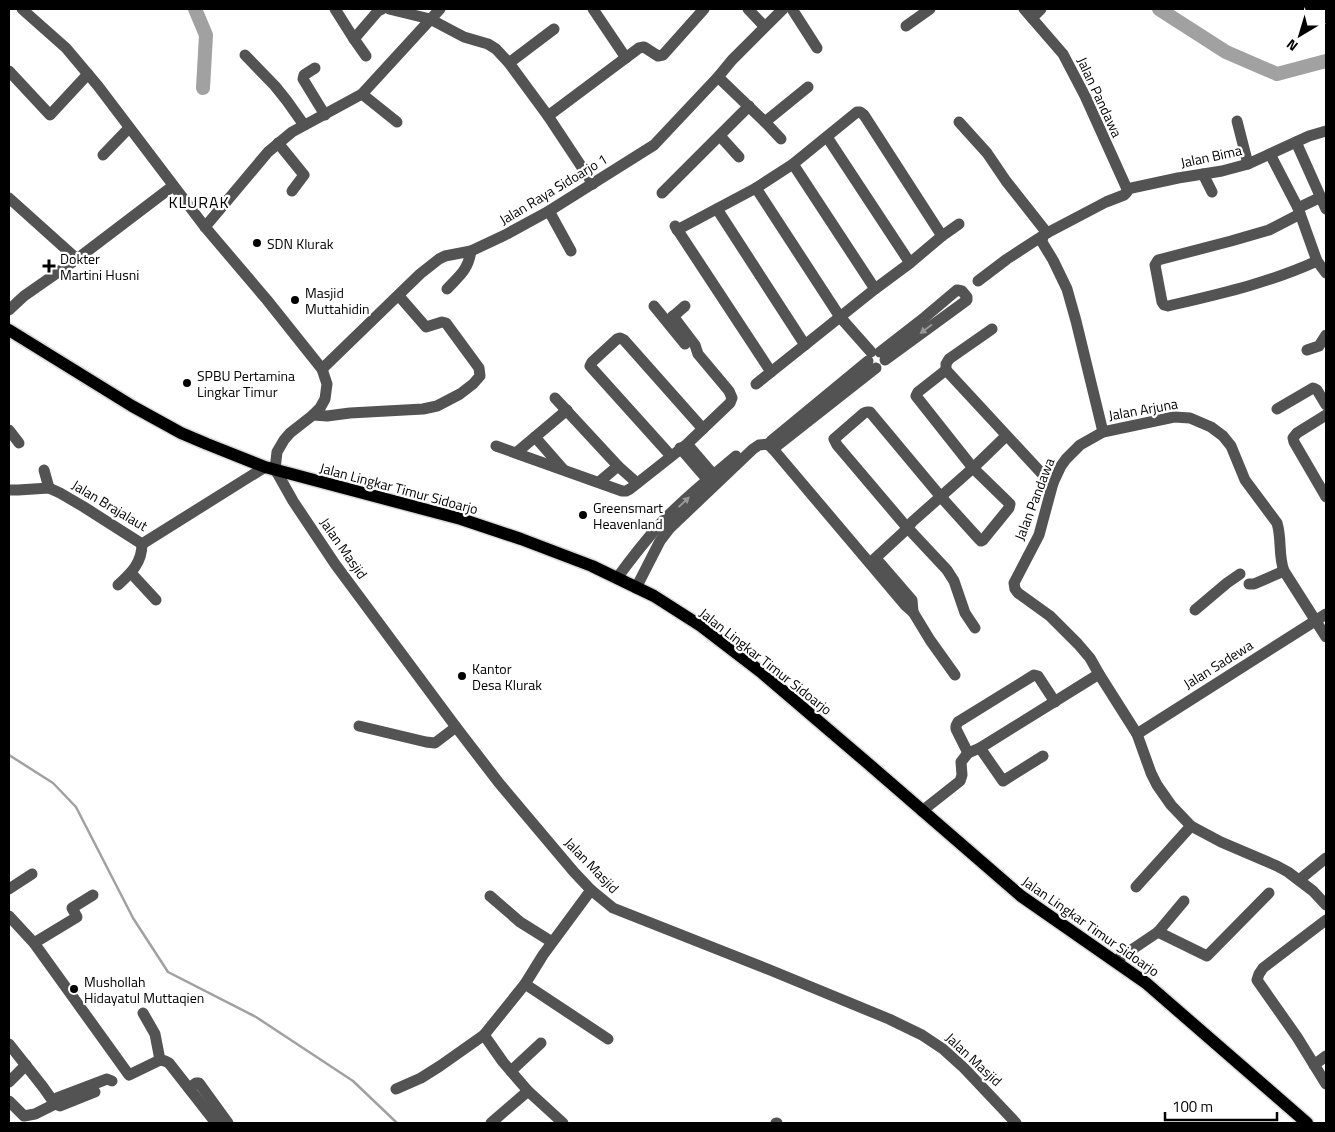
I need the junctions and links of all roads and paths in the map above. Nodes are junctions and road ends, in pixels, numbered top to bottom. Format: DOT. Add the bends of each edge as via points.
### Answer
graph roads {
  1 [pos="22,9"];
  2 [pos="334,9"];
  3 [pos="382,9"];
  4 [pos="389,9"];
  5 [pos="440,9"];
  6 [pos="593,9"];
  7 [pos="704,9"];
  8 [pos="748,9"];
  9 [pos="784,9"];
  10 [pos="792,9"];
  11 [pos="930,9"];
  12 [pos="1024,9"];
  13 [pos="1041,9"];
  14 [pos="1032,18"];
  15 [pos="430,19"];
  16 [pos="764,26"];
  17 [pos="906,26"];
  18 [pos="554,29"];
  19 [pos="354,39"];
  20 [pos="817,48"];
  21 [pos="245,55"];
  22 [pos="366,56"];
  23 [pos="626,58"];
  24 [pos="509,63"];
  25 [pos="315,68"];
  26 [pos="9,72"];
  27 [pos="88,74"];
  28 [pos="718,77"];
  29 [pos="808,88"];
  30 [pos="362,94"];
  31 [pos="749,106"];
  32 [pos="325,115"];
  33 [pos="548,116"];
  34 [pos="1238,121"];
  35 [pos="397,122"];
  36 [pos="765,122"];
  37 [pos="959,122"];
  38 [pos="304,126"];
  39 [pos="129,128"];
  40 [pos="1326,131"];
  41 [pos="720,136"];
  42 [pos="827,137"];
  43 [pos="781,139"];
  44 [pos="1296,142"];
  45 [pos="278,143"];
  46 [pos="1270,154"];
  47 [pos="102,155"];
  48 [pos="739,157"];
  49 [pos="793,164"];
  50 [pos="1248,164"];
  51 [pos="1204,174"];
  52 [pos="593,184"];
  53 [pos="173,186"];
  54 [pos="756,188"];
  55 [pos="1127,189"];
  56 [pos="292,191"];
  57 [pos="1212,192"];
  58 [pos="662,193"];
  59 [pos="1321,197"];
  60 [pos="9,198"];
  61 [pos="717,209"];
  62 [pos="1326,209"];
  63 [pos="549,211"];
  64 [pos="1299,211"];
  65 [pos="959,224"];
  66 [pos="205,227"];
  67 [pos="1045,234"];
  68 [pos="942,236"];
  69 [pos="471,251"];
  70 [pos="571,251"];
  71 [pos="77,259"];
  72 [pos="910,263"];
  73 [pos="1323,266"];
  74 [pos="978,281"];
  75 [pos="447,288"];
  76 [pos="875,289"];
  77 [pos="399,296"];
  78 [pos="942,302"];
  79 [pos="654,306"];
  80 [pos="685,306"];
  81 [pos="9,310"];
  82 [pos="950,312"];
  83 [pos="840,317"];
  84 [pos="670,319"];
  85 [pos="992,329"];
  86 [pos="9,330"];
  87 [pos="1326,335"];
  88 [pos="805,345"];
  89 [pos="1307,350"];
  90 [pos="876,359"];
  91 [pos="322,369"];
  92 [pos="946,370"];
  93 [pos="771,372"];
  94 [pos="756,384"];
  95 [pos="555,398"];
  96 [pos="1326,405"];
  97 [pos="1276,409"];
  98 [pos="567,410"];
  99 [pos="313,415"];
  100 [pos="1326,415"];
  101 [pos="703,429"];
  102 [pos="9,430"];
  103 [pos="1103,432"];
  104 [pos="1006,436"];
  105 [pos="535,437"];
  106 [pos="19,443"];
  107 [pos="773,444"];
  108 [pos="496,446"];
  109 [pos="679,449"];
  110 [pos="516,453"];
  111 [pos="618,466"];
  112 [pos="270,468"];
  113 [pos="973,468"];
  114 [pos="44,470"];
  115 [pos="564,470"];
  116 [pos="713,481"];
  117 [pos="599,482"];
  118 [pos="1054,483"];
  119 [pos="637,484"];
  120 [pos="49,488"];
  121 [pos="9,490"];
  122 [pos="940,497"];
  123 [pos="1326,497"];
  124 [pos="908,525"];
  125 [pos="656,538"];
  126 [pos="640,548"];
  127 [pos="141,551"];
  128 [pos="653,556"];
  129 [pos="870,558"];
  130 [pos="1284,571"];
  131 [pos="131,573"];
  132 [pos="1240,574"];
  133 [pos="617,578"];
  134 [pos="1249,584"];
  135 [pos="118,585"];
  136 [pos="636,588"];
  137 [pos="156,600"];
  138 [pos="1195,610"];
  139 [pos="1326,614"];
  140 [pos="1316,620"];
  141 [pos="976,628"];
  142 [pos="1326,637"];
  143 [pos="1099,674"];
  144 [pos="955,675"];
  145 [pos="1055,702"];
  146 [pos="358,726"];
  147 [pos="456,727"];
  148 [pos="1137,734"];
  149 [pos="980,748"];
  150 [pos="968,753"];
  151 [pos="1043,756"];
  152 [pos="922,811"];
  153 [pos="1191,826"];
  154 [pos="1326,858"];
  155 [pos="32,874"];
  156 [pos="1299,880"];
  157 [pos="1136,887"];
  158 [pos="9,888"];
  159 [pos="591,890"];
  160 [pos="1269,893"];
  161 [pos="93,895"];
  162 [pos="490,896"];
  163 [pos="1184,901"];
  164 [pos="1326,905"];
  165 [pos="9,916"];
  166 [pos="1326,920"];
  167 [pos="1158,932"];
  168 [pos="552,942"];
  169 [pos="34,943"];
  170 [pos="1115,961"];
  171 [pos="525,984"];
  172 [pos="143,1013"];
  173 [pos="484,1035"];
  174 [pos="608,1038"];
  175 [pos="541,1042"];
  176 [pos="9,1044"];
  177 [pos="1326,1056"];
  178 [pos="160,1060"];
  179 [pos="24,1063"];
  180 [pos="1314,1065"];
  181 [pos="125,1068"];
  182 [pos="511,1071"];
  183 [pos="9,1072"];
  184 [pos="9,1082"];
  185 [pos="1326,1084"];
  186 [pos="192,1085"];
  187 [pos="396,1089"];
  188 [pos="528,1091"];
  189 [pos="9,1100"];
  190 [pos="54,1104"];
  191 [pos="216,1123"];
  192 [pos="228,1123"];
  193 [pos="491,1123"];
  194 [pos="563,1123"];
  195 [pos="1016,1123"];
  196 [pos="1306,1123"];
  1 -- 27 [label="street" via="66,48"];
  2 -- 19 [label="street"];
  3 -- 19 [label="street"];
  4 -- 15 [label="street"];
  5 -- 15 [label="street"];
  6 -- 23 [label="street"];
  7 -- 23 [label="street" via="663,55 658,56 642,46"];
  8 -- 16 [label="street"];
  9 -- 16 [label="street, Jalan Raya Sidoarjo 1"];
  10 -- 20 [label="street"];
  11 -- 17 [label="street"];
  12 -- 14 [label="street, Jalan Pandawa"];
  13 -- 14 [label="street"];
  14 -- 55 [label="street, Jalan Pandawa" via="1070,66"];
  15 -- 24 [label="street" via="464,37 488,44"];
  15 -- 30 [label="street"];
  16 -- 28 [label="street, Jalan Raya Sidoarjo 1"];
  18 -- 24 [label="street"];
  19 -- 22 [label="street"];
  21 -- 38 [label="street" via="287,100"];
  23 -- 33 [label="street"];
  24 -- 33 [label="street"];
  25 -- 32 [label="street" via="303,78"];
  26 -- 27 [label="street" via="49,115"];
  27 -- 39 [label="street"];
  28 -- 31 [label="street"];
  28 -- 52 [label="street, Jalan Raya Sidoarjo 1" via="654,145"];
  29 -- 36 [label="street"];
  30 -- 32 [label="street"];
  30 -- 35 [label="street"];
  31 -- 36 [label="street"];
  31 -- 41 [label="street"];
  32 -- 38 [label="street"];
  33 -- 52 [label="street"];
  34 -- 50 [label="street"];
  36 -- 43 [label="street"];
  37 -- 67 [label="street" via="987,152"];
  38 -- 45 [label="street"];
  39 -- 47 [label="street"];
  39 -- 53 [label="street"];
  40 -- 44 [label="street, Jalan Bima"];
  41 -- 48 [label="street"];
  41 -- 58 [label="street"];
  42 -- 49 [label="street"];
  42 -- 68 [label="street" via="856,112 863,114"];
  42 -- 72 [label="street"];
  44 -- 46 [label="street, Jalan Bima"];
  44 -- 59 [label="street"];
  45 -- 56 [label="street" via="304,175"];
  45 -- 66 [label="street"];
  46 -- 50 [label="street, Jalan Bima"];
  46 -- 64 [label="street"];
  49 -- 54 [label="street"];
  49 -- 76 [label="street"];
  50 -- 51 [label="street, Jalan Bima"];
  51 -- 55 [label="street, Jalan Bima"];
  51 -- 57 [label="street"];
  52 -- 63 [label="street, Jalan Raya Sidoarjo 1"];
  53 -- 66 [label="street"];
  53 -- 71 [label="street"];
  54 -- 61 [label="street"];
  54 -- 83 [label="street"];
  55 -- 67 [label="street" via="1124,195"];
  59 -- 62 [label="street"];
  59 -- 64 [label="street"];
  60 -- 71 [label="street"];
  61 -- 88 [label="street"];
  61 -- 93 [label="street" via="676,228"];
  63 -- 69 [label="street, Jalan Raya Sidoarjo 1"];
  63 -- 70 [label="street"];
  64 -- 73 [label="street"];
  64 -- 73 [label="street" via="1269,230 1158,260 1155,265 1162,302 1168,306"];
  65 -- 68 [label="street"];
  66 -- 91 [label="street"];
  67 -- 74 [label="street"];
  67 -- 103 [label="street" via="1042,242 1066,289 1076,321"];
  68 -- 72 [label="street"];
  69 -- 75 [label="street" via="466,269"];
  69 -- 77 [label="street, Jalan Raya Sidoarjo 1" via="439,259"];
  71 -- 81 [label="street"];
  72 -- 76 [label="street"];
  76 -- 83 [label="street"];
  77 -- 91 [label="street, Jalan Raya Sidoarjo 1"];
  77 -- 99 [label="street" via="426,327 446,323 479,368 478,378 460,394 437,406"];
  78 -- 82 [label="street"];
  78 -- 82 [label="street" via="957,290 966,295 966,300"];
  78 -- 90 [label="street"];
  79 -- 84 [label="street"];
  80 -- 84 [label="street"];
  82 -- 90 [label="street, one-way"];
  83 -- 88 [label="street"];
  83 -- 90 [label="street"];
  84 -- 101 [label="street" via="695,345 698,354 732,398"];
  85 -- 92 [label="street" via="949,360"];
  86 -- 112 [label="main road, Jalan Lingkar Timur Sidoarjo" via="171,428"];
  87 -- 89 [label="street" via="1319,346"];
  88 -- 93 [label="street"];
  90 -- 107 [label="street"];
  91 -- 99 [label="street" via="326,394"];
  92 -- 104 [label="street"];
  92 -- 113 [label="street" via="916,396"];
  93 -- 94 [label="street"];
  95 -- 98 [label="street"];
  96 -- 97 [label="street" via="1313,388"];
  98 -- 105 [label="street"];
  98 -- 111 [label="street"];
  99 -- 112 [label="street" via="284,440"];
  100 -- 123 [label="street" via="1293,438"];
  101 -- 109 [label="street"];
  101 -- 109 [label="street" via="624,340 617,339 590,366"];
  102 -- 106 [label="street"];
  103 -- 118 [label="street, Jalan Pandawa" via="1074,451 1061,466"];
  103 -- 130 [label="street, Jalan Arjuna" via="1174,417 1190,418 1218,432 1235,452 1246,480 1277,523"];
  104 -- 113 [label="street"];
  104 -- 118 [label="street"];
  105 -- 110 [label="street"];
  105 -- 115 [label="street"];
  107 -- 116 [label="street" via="765,436 758,437"];
  107 -- 129 [label="street"];
  108 -- 110 [label="street"];
  109 -- 116 [label="street"];
  109 -- 119 [label="street"];
  110 -- 115 [label="street"];
  111 -- 117 [label="street"];
  111 -- 119 [label="street"];
  112 -- 127 [label="street, Jalan Brajalaut"];
  112 -- 133 [label="main road, Jalan Lingkar Timur Sidoarjo" via="461,519 521,539"];
  112 -- 147 [label="street, Jalan Masjid" via="335,564"];
  113 -- 122 [label="street"];
  113 -- 122 [label="street" via="1010,506 984,540 980,540"];
  114 -- 120 [label="street"];
  115 -- 117 [label="street"];
  116 -- 125 [label="street"];
  117 -- 119 [label="street" via="624,491"];
  118 -- 143 [label="street, Jalan Pandawa" via="1042,527 1014,583 1018,593 1064,629 1090,658"];
  120 -- 121 [label="street, Jalan Brajalaut"];
  120 -- 127 [label="street, Jalan Brajalaut" via="84,507"];
  122 -- 124 [label="street"];
  122 -- 124 [label="street" via="870,412 864,413 836,437 835,441"];
  124 -- 129 [label="street"];
  124 -- 141 [label="street" via="954,581 965,613"];
  125 -- 126 [label="street"];
  125 -- 128 [label="street"];
  126 -- 128 [label="street"];
  126 -- 133 [label="street"];
  127 -- 131 [label="street"];
  128 -- 136 [label="street"];
  129 -- 144 [label="street" via="912,600 913,612"];
  130 -- 134 [label="street"];
  130 -- 140 [label="street, Jalan Arjuna"];
  131 -- 135 [label="street"];
  131 -- 137 [label="street"];
  132 -- 138 [label="street"];
  133 -- 136 [label="main road, Jalan Lingkar Timur Sidoarjo"];
  136 -- 152 [label="main road, Jalan Lingkar Timur Sidoarjo" via="701,626 761,672"];
  139 -- 140 [label="street, Jalan Sadewa"];
  140 -- 142 [label="street, Jalan Arjuna"];
  140 -- 148 [label="street, Jalan Sadewa"];
  143 -- 145 [label="street"];
  143 -- 148 [label="street, Jalan Pandawa"];
  145 -- 149 [label="street"];
  145 -- 150 [label="street" via="1034,674 958,722 956,729"];
  146 -- 147 [label="street" via="435,744"];
  147 -- 159 [label="street, Jalan Masjid" via="499,783"];
  148 -- 153 [label="street, Jalan Pandawa" via="1157,785"];
  149 -- 150 [label="street"];
  149 -- 151 [label="street" via="1003,781"];
  150 -- 152 [label="street" via="961,762 960,781"];
  152 -- 170 [label="main road, Jalan Lingkar Timur Sidoarjo" via="1021,896"];
  153 -- 156 [label="street, Jalan Pandawa" via="1277,866"];
  153 -- 157 [label="street"];
  154 -- 156 [label="street"];
  155 -- 158 [label="street"];
  156 -- 164 [label="street, Jalan Pandawa"];
  159 -- 168 [label="street"];
  159 -- 195 [label="street, Jalan Masjid" via="613,908 922,1035 964,1068"];
  160 -- 167 [label="street" via="1207,956"];
  161 -- 169 [label="street" via="72,908 77,917"];
  162 -- 168 [label="street" via="520,922"];
  163 -- 167 [label="street"];
  165 -- 169 [label="street"];
  166 -- 180 [label="street" via="1263,968 1257,980"];
  167 -- 170 [label="street"];
  168 -- 171 [label="street"];
  169 -- 181 [label="street"];
  170 -- 196 [label="main road, Jalan Lingkar Timur Sidoarjo" via="1171,1004"];
  171 -- 173 [label="street"];
  171 -- 174 [label="street"];
  172 -- 178 [label="street" via="155,1034"];
  173 -- 182 [label="street"];
  173 -- 187 [label="street" via="421,1078"];
  175 -- 182 [label="street"];
  176 -- 179 [label="street"];
  177 -- 180 [label="street"];
  178 -- 181 [label="street"];
  178 -- 186 [label="street"];
  179 -- 183 [label="street"];
  179 -- 184 [label="street"];
  179 -- 190 [label="street"];
  180 -- 185 [label="street"];
  181 -- 190 [label="street" via="110,1085 60,1106"];
  182 -- 188 [label="street"];
  186 -- 191 [label="street"];
  186 -- 192 [label="street" via="199,1083"];
  188 -- 193 [label="street"];
  188 -- 194 [label="street"];
  189 -- 190 [label="street" via="24,1116"];
}
